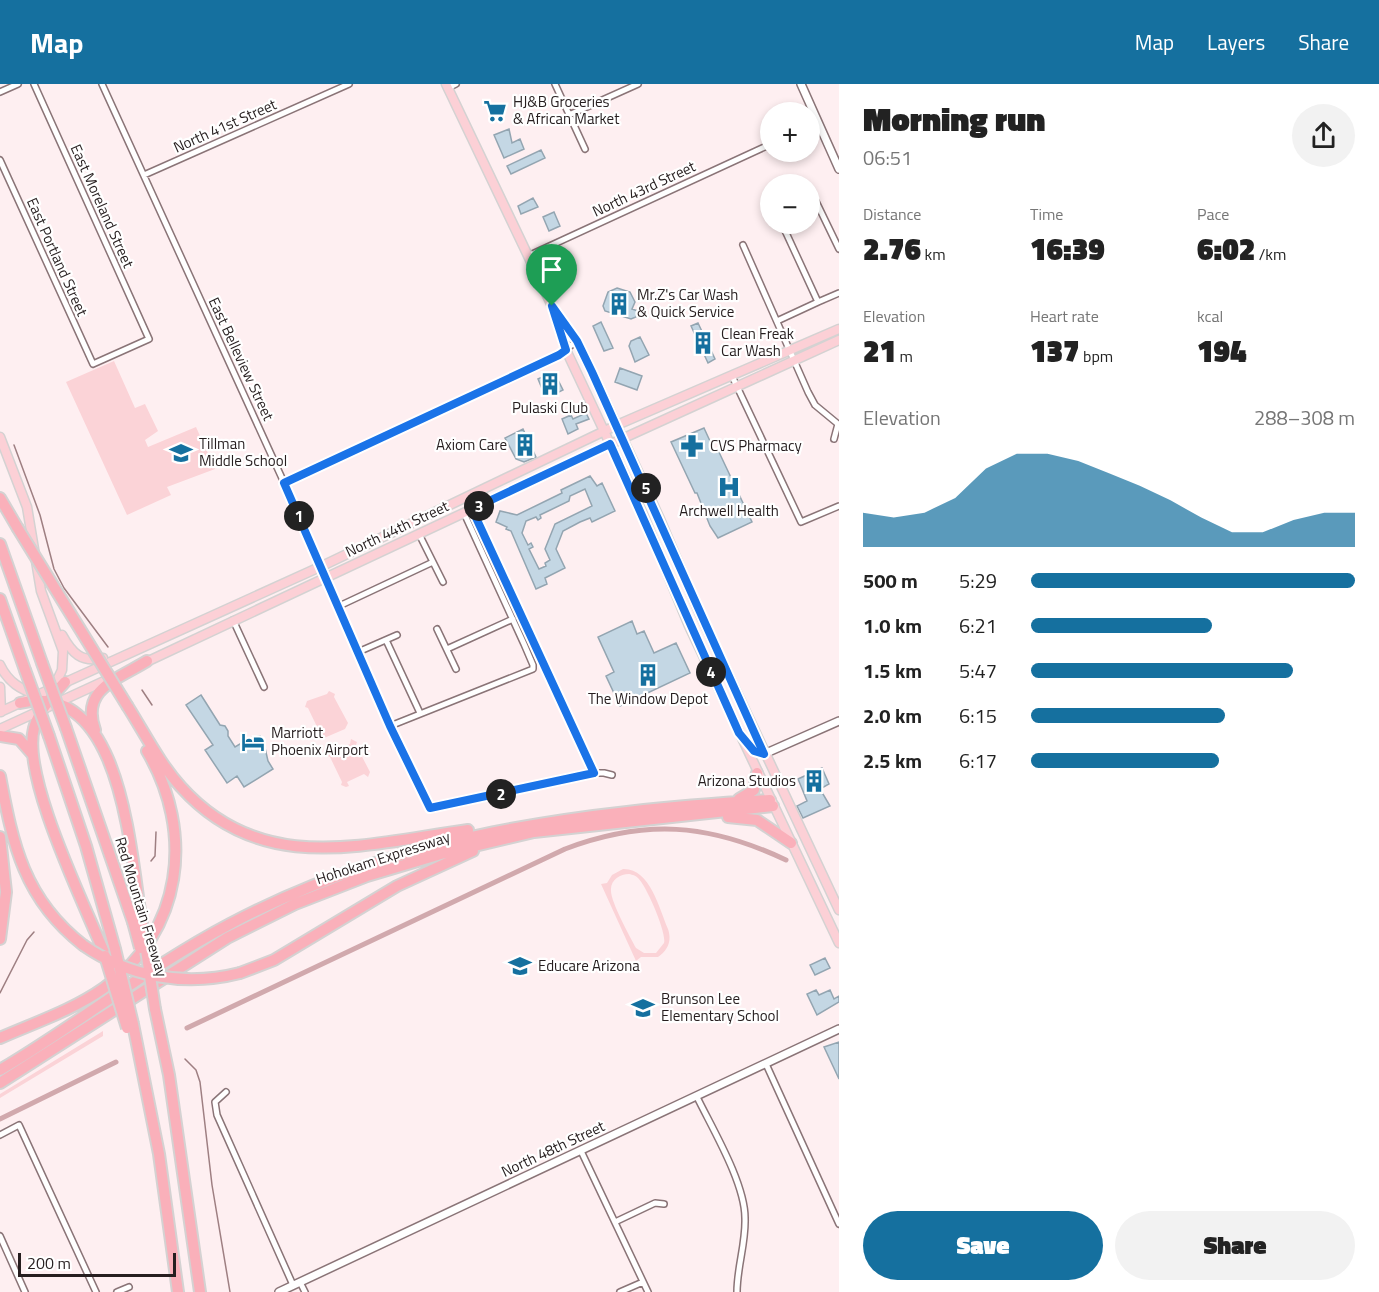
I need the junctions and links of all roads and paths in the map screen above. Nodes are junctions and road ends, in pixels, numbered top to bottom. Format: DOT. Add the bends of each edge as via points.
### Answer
graph roads {
  1 [pos="18,84"];
  2 [pos="34,84"];
  3 [pos="102,84"];
  4 [pos="349,84"];
  5 [pos="555,84"];
  6 [pos="637,84"];
  7 [pos="801,84"];
  8 [pos="450,85"];
  9 [pos="0,92"];
  10 [pos="569,115"];
  11 [pos="585,149"];
  12 [pos="760,149"];
  13 [pos="0,160"];
  14 [pos="839,169"];
  15 [pos="144,175"];
  16 [pos="820,209"];
  17 [pos="787,234"];
  18 [pos="742,245"];
  19 [pos="838,245"];
  20 [pos="528,256"];
  21 [pos="839,293"];
  22 [pos="818,302"];
  23 [pos="552,306"];
  24 [pos="777,321"];
  25 [pos="839,328"];
  26 [pos="839,340"];
  27 [pos="577,341"];
  28 [pos="566,350"];
  29 [pos="790,351"];
  30 [pos="794,361"];
  31 [pos="93,364"];
  32 [pos="732,376"];
  33 [pos="738,387"];
  34 [pos="838,424"];
  35 [pos="617,425"];
  36 [pos="604,431"];
  37 [pos="0,437"];
  38 [pos="623,438"];
  39 [pos="834,439"];
  40 [pos="610,444"];
  41 [pos="284,483"];
  42 [pos="0,498"];
  43 [pos="466,498"];
  44 [pos="839,506"];
  45 [pos="468,511"];
  46 [pos="419,534"];
  47 [pos="0,544"];
  48 [pos="433,562"];
  49 [pos="322,566"];
  50 [pos="681,569"];
  51 [pos="325,577"];
  52 [pos="668,577"];
  53 [pos="443,582"];
  54 [pos="687,585"];
  55 [pos="278,586"];
  56 [pos="674,591"];
  57 [pos="0,599"];
  58 [pos="338,607"];
  59 [pos="47,609"];
  60 [pos="216,614"];
  61 [pos="513,619"];
  62 [pos="233,620"];
  63 [pos="437,628"];
  64 [pos="398,635"];
  65 [pos="386,640"];
  66 [pos="447,649"];
  67 [pos="136,650"];
  68 [pos="358,652"];
  69 [pos="147,661"];
  70 [pos="722,661"];
  71 [pos="0,665"];
  72 [pos="456,669"];
  73 [pos="712,675"];
  74 [pos="65,682"];
  75 [pos="0,687"];
  76 [pos="264,687"];
  77 [pos="48,699"];
  78 [pos="20,703"];
  79 [pos="126,708"];
  80 [pos="0,712"];
  81 [pos="420,713"];
  82 [pos="747,715"];
  83 [pos="839,721"];
  84 [pos="735,723"];
  85 [pos="390,726"];
  86 [pos="0,729"];
  87 [pos="739,733"];
  88 [pos="0,736"];
  89 [pos="764,754"];
  90 [pos="106,758"];
  91 [pos="36,767"];
  92 [pos="594,773"];
  93 [pos="758,773"];
  94 [pos="0,776"];
  95 [pos="612,776"];
  96 [pos="785,799"];
  97 [pos="729,802"];
  98 [pos="771,803"];
  99 [pos="605,813"];
  100 [pos="686,816"];
  101 [pos="572,828"];
  102 [pos="0,837"];
  103 [pos="791,843"];
  104 [pos="839,910"];
  105 [pos="137,920"];
  106 [pos="836,926"];
  107 [pos="0,939"];
  108 [pos="839,943"];
  109 [pos="130,1026"];
  110 [pos="839,1029"];
  111 [pos="0,1038"];
  112 [pos="766,1064"];
  113 [pos="0,1070"];
  114 [pos="0,1083"];
  115 [pos="226,1092"];
  116 [pos="697,1096"];
  117 [pos="0,1135"];
  118 [pos="581,1151"];
  119 [pos="664,1204"];
  120 [pos="615,1222"];
  121 [pos="839,1224"];
  122 [pos="0,1236"];
  123 [pos="643,1282"];
  124 [pos="297,1284"];
  125 [pos="129,1287"];
  126 [pos="25,1292"];
  127 [pos="96,1292"];
  128 [pos="117,1292"];
  129 [pos="178,1292"];
  130 [pos="200,1292"];
  131 [pos="279,1292"];
  132 [pos="305,1292"];
  133 [pos="620,1292"];
  134 [pos="648,1292"];
  135 [pos="737,1292"];
  1 -- 9 [label="street"];
  2 -- 31 [label="street, East Moreland Street" via="149,339"];
  3 -- 15 [label="street, East Belleview Street"];
  4 -- 15 [label="street, North 41st Street"];
  5 -- 10 [label="street"];
  6 -- 10 [label="street"];
  7 -- 14 [label="street" via="815,124"];
  8 -- 20 [label="main road"];
  10 -- 11 [label="street"];
  12 -- 20 [label="street, North 43rd Street"];
  13 -- 31 [label="street, East Portland Street"];
  15 -- 41 [label="street, East Belleview Street"];
  16 -- 19 [label="street"];
  17 -- 22 [label="street"];
  18 -- 24 [label="street"];
  20 -- 23 [label="main road"];
  21 -- 22 [label="street"];
  22 -- 24 [label="street"];
  23 -- 27 [label="main road"];
  23 -- 28 [label="main road"];
  24 -- 29 [label="street"];
  25 -- 29 [label="main road, North 44th Street"];
  26 -- 30 [label="main road, North 44th Street"];
  27 -- 28 [label="street"];
  27 -- 35 [label="main road"];
  28 -- 36 [label="main road"];
  28 -- 41 [label="street"];
  29 -- 30 [label="street"];
  29 -- 32 [label="main road, North 44th Street"];
  30 -- 33 [label="main road, North 44th Street"];
  30 -- 34 [label="street" via="815,405"];
  32 -- 33 [label="street"];
  32 -- 35 [label="main road, North 44th Street"];
  33 -- 38 [label="main road, North 44th Street"];
  33 -- 44 [label="street" via="801,522"];
  34 -- 39 [label="street"];
  35 -- 36 [label="main road, North 44th Street"];
  35 -- 38 [label="main road"];
  36 -- 40 [label="main road"];
  36 -- 43 [label="main road, North 44th Street"];
  37 -- 59 [label="main road" via="29,516"];
  38 -- 40 [label="main road, North 44th Street"];
  38 -- 50 [label="main road"];
  40 -- 45 [label="main road, North 44th Street"];
  40 -- 52 [label="main road"];
  41 -- 49 [label="street, East Belleview Street"];
  42 -- 79 [label="highway, bridge"];
  43 -- 45 [label="street"];
  43 -- 49 [label="main road, North 44th Street"];
  45 -- 46 [label="main road, North 44th Street"];
  45 -- 61 [label="street"];
  45 -- 92 [label="street"];
  46 -- 48 [label="street"];
  46 -- 51 [label="main road, North 44th Street"];
  47 -- 105 [label="highway, Red Mountain Freeway, bridge"];
  48 -- 53 [label="street"];
  48 -- 58 [label="street"];
  49 -- 51 [label="street, East Belleview Street"];
  49 -- 55 [label="main road, North 44th Street"];
  50 -- 52 [label="main road"];
  50 -- 54 [label="main road"];
  51 -- 58 [label="street, East Belleview Street"];
  51 -- 62 [label="main road, North 44th Street"];
  52 -- 56 [label="main road"];
  54 -- 56 [label="main road"];
  54 -- 70 [label="main road"];
  55 -- 60 [label="main road, North 44th Street"];
  55 -- 62 [label="main road" via="238,610"];
  56 -- 73 [label="main road"];
  57 -- 109 [label="highway, bridge" via="80,828 115,949"];
  58 -- 68 [label="street, East Belleview Street"];
  59 -- 67 [label="main road" via="68,646 80,658 96,660"];
  59 -- 77 [label="main road" via="63,651 62,670"];
  60 -- 62 [label="main road"];
  60 -- 67 [label="main road, North 44th Street"];
  61 -- 66 [label="street"];
  61 -- 81 [label="street" via="533,669"];
  62 -- 69 [label="main road, North 44th Street"];
  62 -- 76 [label="street"];
  63 -- 66 [label="street"];
  64 -- 65 [label="street"];
  65 -- 68 [label="street"];
  65 -- 81 [label="street"];
  66 -- 72 [label="street"];
  67 -- 74 [label="main road, North 44th Street"];
  68 -- 85 [label="street, East Belleview Street"];
  69 -- 77 [label="main road, North 44th Street" via="73,696"];
  69 -- 90 [label="highway" via="102,689 92,703 92,721"];
  70 -- 73 [label="main road"];
  70 -- 82 [label="main road"];
  71 -- 77 [label="main road" via="12,682 26,692"];
  73 -- 84 [label="main road"];
  74 -- 77 [label="highway"];
  75 -- 80 [label="main road"];
  77 -- 78 [label="highway"];
  77 -- 86 [label="main road" via="28,716"];
  77 -- 90 [label="highway" via="83,718"];
  77 -- 91 [label="highway" via="34,732"];
  78 -- 80 [label="main road"];
  79 -- 99 [label="highway" via="191,798 234,828 280,845 331,848"];
  79 -- 111 [label="highway" via="158,771 173,812 176,859 166,907 143,950 111,982 86,999"];
  81 -- 85 [label="street"];
  82 -- 84 [label="main road"];
  82 -- 89 [label="main road"];
  83 -- 89 [label="street"];
  84 -- 87 [label="main road"];
  85 -- 92 [label="street, East Belleview Street" via="430,808"];
  87 -- 89 [label="main road" via="754,751"];
  87 -- 93 [label="main road"];
  88 -- 91 [label="highway" via="12,736 22,742 32,753"];
  89 -- 96 [label="main road"];
  90 -- 105 [label="highway" via="125,811"];
  91 -- 109 [label="highway, bridge" via="50,823"];
  92 -- 95 [label="street"];
  93 -- 97 [label="highway" via="752,792"];
  93 -- 98 [label="main road"];
  94 -- 101 [label="highway, bridge" via="15,847 28,881 48,912 83,945 121,966 158,977 203,980 240,973 274,960 387,892 446,862 493,845"];
  96 -- 98 [label="main road, Hohokam Expressway"];
  96 -- 104 [label="main road"];
  97 -- 98 [label="highway, Hohokam Expressway"];
  97 -- 99 [label="highway, Hohokam Expressway"];
  98 -- 100 [label="highway, Hohokam Expressway"];
  98 -- 103 [label="main road"];
  99 -- 113 [label="highway, Hohokam Expressway" via="438,843 317,883 203,939"];
  100 -- 101 [label="highway, Hohokam Expressway"];
  100 -- 103 [label="highway" via="751,819"];
  101 -- 114 [label="highway, Hohokam Expressway" via="514,836 432,856 367,876 287,908 195,957"];
  102 -- 107 [label="highway" via="6,892"];
  103 -- 106 [label="main road"];
  105 -- 130 [label="highway, bridge" via="172,1097"];
  106 -- 108 [label="main road"];
  109 -- 129 [label="highway" via="148,1097"];
  110 -- 112 [label="street, North 48th Street"];
  112 -- 116 [label="street, North 48th Street"];
  112 -- 121 [label="street"];
  115 -- 124 [label="street" via="215,1102 217,1115"];
  116 -- 118 [label="street, North 48th Street"];
  116 -- 135 [label="street" via="735,1178 746,1216"];
  117 -- 127 [label="street" via="19,1125"];
  118 -- 120 [label="street"];
  118 -- 124 [label="street, North 48th Street"];
  119 -- 120 [label="street" via="655,1203"];
  120 -- 123 [label="street"];
  122 -- 126 [label="street"];
  123 -- 133 [label="street"];
  123 -- 134 [label="street"];
  124 -- 131 [label="street, North 48th Street"];
  124 -- 132 [label="street"];
  125 -- 128 [label="street"];
}
